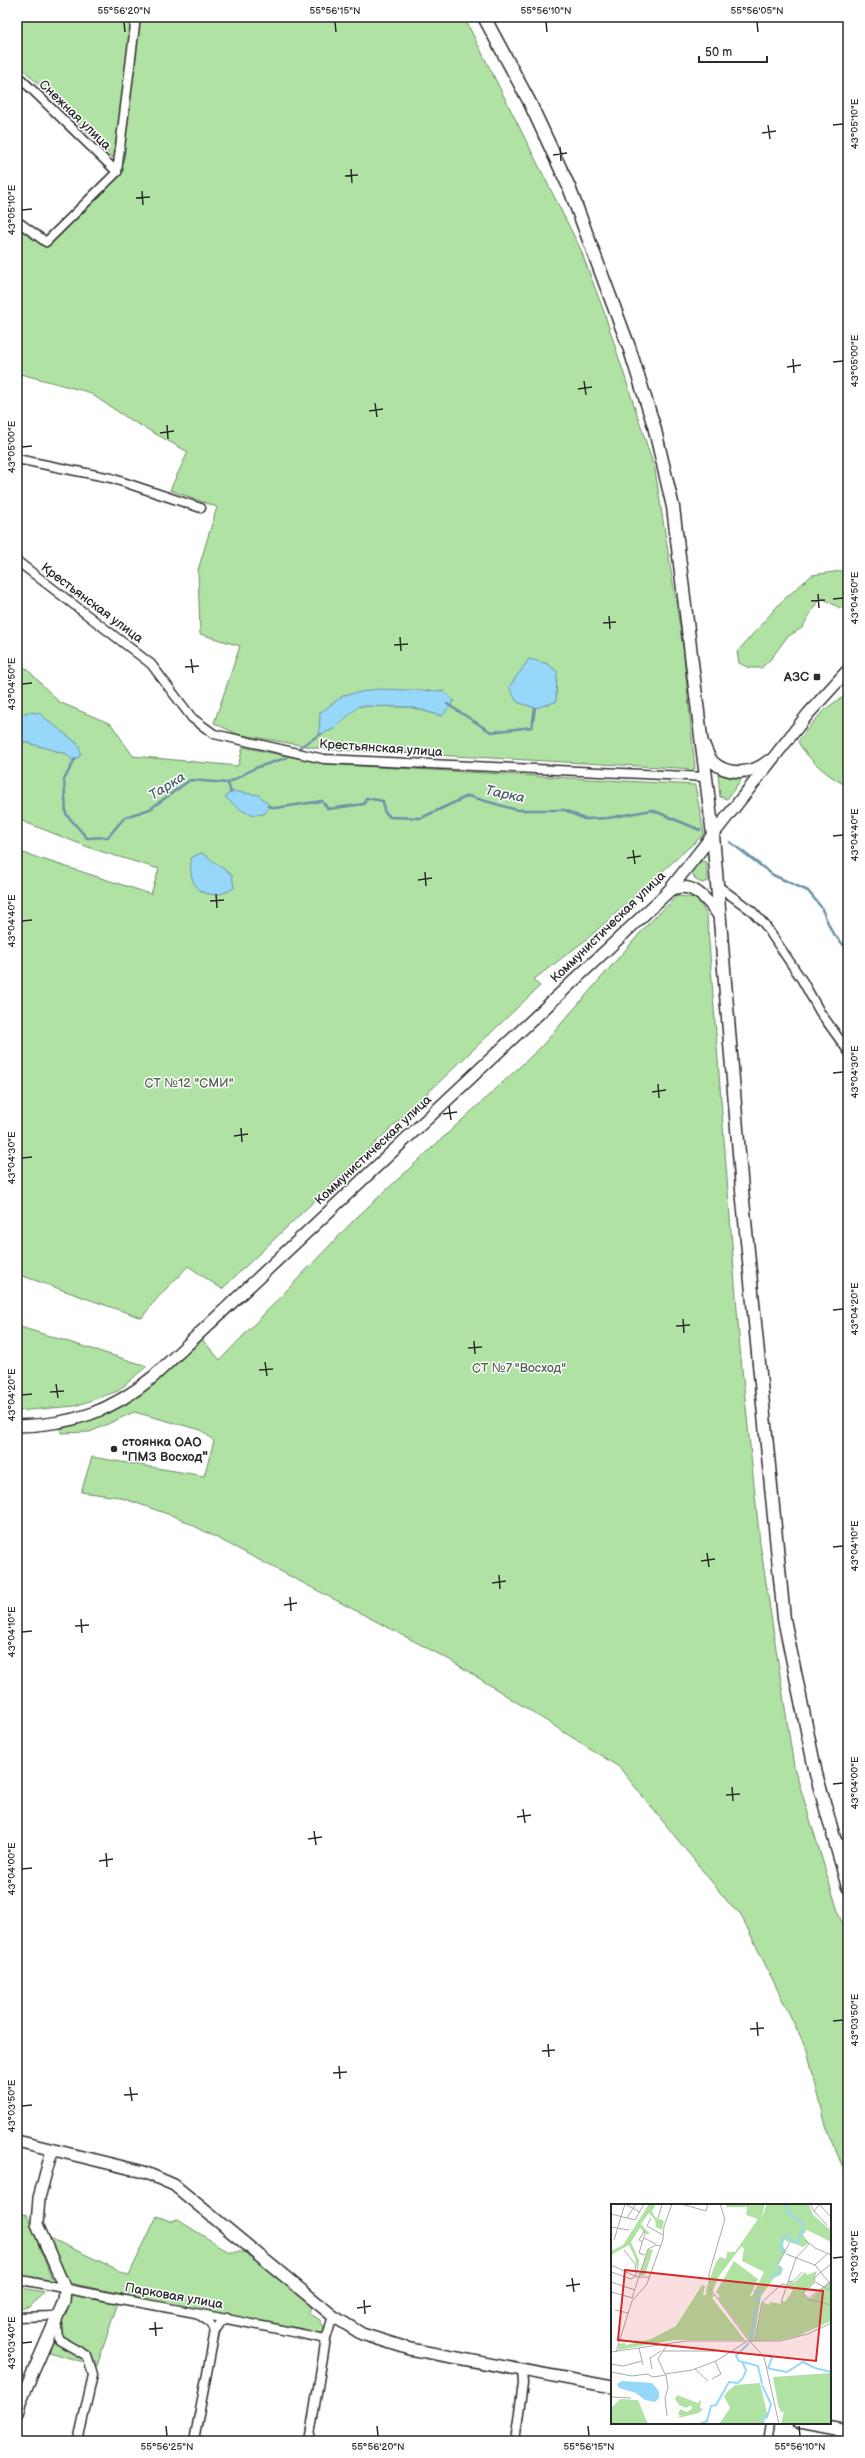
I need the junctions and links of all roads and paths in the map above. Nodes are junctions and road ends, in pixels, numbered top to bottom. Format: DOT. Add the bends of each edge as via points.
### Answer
graph roads {
  1 [pos="136,17"];
  2 [pos="484,17"];
  3 [pos="17,75"];
  4 [pos="117,172"];
  5 [pos="17,221"];
  6 [pos="17,459"];
  7 [pos="201,508"];
  8 [pos="17,561"];
  9 [pos="848,670"];
  10 [pos="704,745"];
  11 [pos="782,747"];
  12 [pos="707,777"];
  13 [pos="714,835"];
  14 [pos="718,886"];
  15 [pos="667,893"];
  16 [pos="720,917"];
  17 [pos="848,1051"];
  18 [pos="17,1426"];
  19 [pos="834,1839"];
  20 [pos="848,1848"];
  21 [pos="848,1887"];
  22 [pos="17,2142"];
  23 [pos="52,2150"];
  24 [pos="17,2279"];
  25 [pos="65,2289"];
  26 [pos="196,2314"];
  27 [pos="57,2316"];
  28 [pos="333,2316"];
  29 [pos="17,2317"];
  30 [pos="227,2318"];
  31 [pos="215,2331"];
  32 [pos="326,2339"];
  33 [pos="522,2370"];
  34 [pos="611,2387"];
  35 [pos="17,2415"];
  36 [pos="771,2424"];
  37 [pos="805,2424"];
  38 [pos="848,2432"];
  39 [pos="78,2441"];
  40 [pos="194,2441"];
  41 [pos="309,2441"];
  42 [pos="515,2441"];
  43 [pos="768,2441"];
  1 -- 4 [label="street"];
  2 -- 10 [label="main road" via="529,101 569,187 626,340 654,426 673,507"];
  3 -- 4 [label="street, Снежная улица"];
  4 -- 5 [label="street" via="46,242"];
  6 -- 7 [label="street" via="111,478"];
  8 -- 12 [label="street, Крестьянская улица" via="151,664 192,718 214,734 324,759"];
  9 -- 11 [label="main road"];
  10 -- 11 [label="main road" via="712,761 726,770 736,772 761,767"];
  10 -- 12 [label="main road"];
  11 -- 13 [label="main road, Коммунистическая улица"];
  12 -- 13 [label="main road"];
  13 -- 14 [label="main road"];
  13 -- 15 [label="main road, Коммунистическая улица"];
  14 -- 16 [label="main road"];
  14 -- 17 [label="street" via="752,911 765,925"];
  15 -- 16 [label="main road" via="673,888 687,887 708,900"];
  15 -- 18 [label="main road, Коммунистическая улица" via="140,1388 117,1403 89,1415 56,1423"];
  16 -- 19 [label="main road" via="742,1190 784,1619 816,1774"];
  19 -- 20 [label="street"];
  19 -- 21 [label="main road"];
  22 -- 23 [label="main road"];
  23 -- 25 [label="main road" via="39,2198 37,2224"];
  23 -- 28 [label="main road" via="144,2172 174,2185"];
  24 -- 25 [label="street, Парковая улица"];
  25 -- 26 [label="street, Парковая улица"];
  25 -- 27 [label="main road" via="64,2301"];
  26 -- 30 [label="street, Парковая улица"];
  26 -- 31 [label="street" via="209,2322"];
  27 -- 29 [label="street"];
  27 -- 35 [label="main road"];
  27 -- 39 [label="street" via="59,2340 87,2356 93,2374"];
  28 -- 32 [label="street"];
  28 -- 33 [label="main road" via="362,2334 410,2350"];
  30 -- 31 [label="street"];
  30 -- 32 [label="street, Парковая улица"];
  31 -- 40 [label="street"];
  32 -- 41 [label="street"];
  33 -- 34 [label="main road"];
  33 -- 42 [label="street" via="523,2384"];
  36 -- 43 [label="street"];
  37 -- 38 [label="main road"];
}
